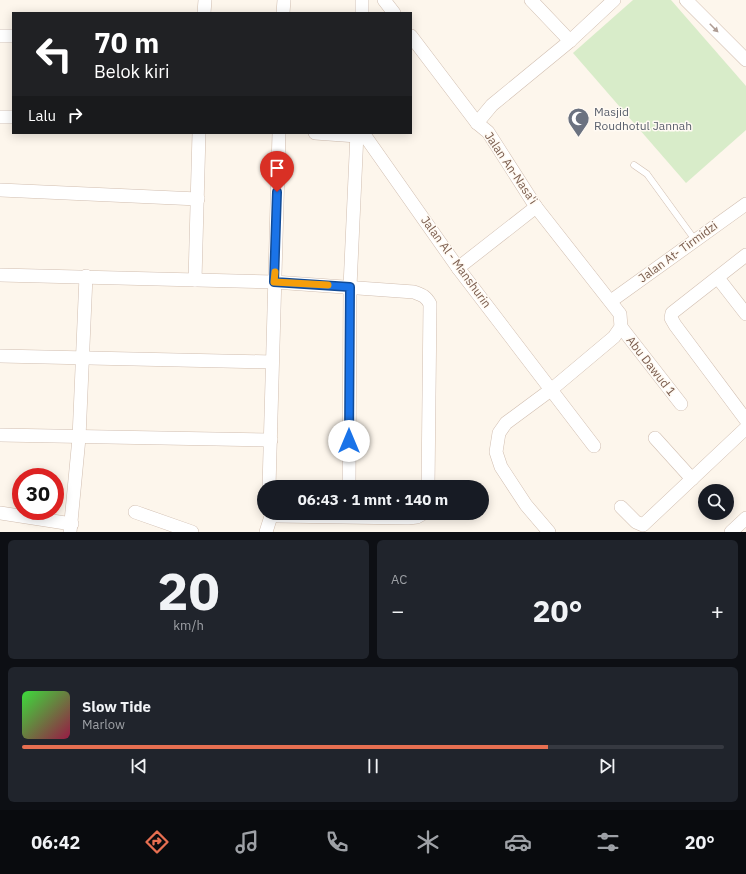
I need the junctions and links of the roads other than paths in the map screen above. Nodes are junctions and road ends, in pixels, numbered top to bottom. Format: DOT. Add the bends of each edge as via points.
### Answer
graph roads {
  1 [pos="205,0"];
  2 [pos="284,0"];
  3 [pos="362,0"];
  4 [pos="384,0"];
  5 [pos="531,0"];
  6 [pos="614,0"];
  7 [pos="686,0"];
  8 [pos="204,12"];
  9 [pos="283,12"];
  10 [pos="362,12"];
  11 [pos="393,12"];
  12 [pos="0,36"];
  13 [pos="12,36"];
  14 [pos="412,37"];
  15 [pos="570,41"];
  16 [pos="746,60"];
  17 [pos="0,117"];
  18 [pos="12,117"];
  19 [pos="477,123"];
  20 [pos="199,134"];
  21 [pos="279,134"];
  22 [pos="359,134"];
  23 [pos="634,165"];
  24 [pos="0,190"];
  25 [pos="198,199"];
  26 [pos="746,204"];
  27 [pos="536,207"];
  28 [pos="695,240"];
  29 [pos="746,255"];
  30 [pos="458,268"];
  31 [pos="0,275"];
  32 [pos="86,276"];
  33 [pos="718,278"];
  34 [pos="195,280"];
  35 [pos="274,282"];
  36 [pos="350,287"];
  37 [pos="610,301"];
  38 [pos="746,314"];
  39 [pos="621,327"];
  40 [pos="0,356"];
  41 [pos="82,358"];
  42 [pos="272,362"];
  43 [pos="552,389"];
  44 [pos="681,404"];
  45 [pos="746,420"];
  46 [pos="746,428"];
  47 [pos="0,435"];
  48 [pos="79,438"];
  49 [pos="655,438"];
  50 [pos="271,440"];
  51 [pos="594,446"];
  52 [pos="692,479"];
  53 [pos="269,480"];
  54 [pos="349,480"];
  55 [pos="428,480"];
  56 [pos="621,507"];
  57 [pos="135,512"];
  58 [pos="0,513"];
  59 [pos="746,518"];
  60 [pos="270,520"];
  61 [pos="71,528"];
  62 [pos="192,532"];
  63 [pos="266,532"];
  64 [pos="549,532"];
  65 [pos="731,532"];
  1 -- 8 [label="street"];
  2 -- 9 [label="street"];
  3 -- 10 [label="street"];
  4 -- 11 [label="street"];
  5 -- 15 [label="street"];
  6 -- 15 [label="street"];
  7 -- 16 [label="street, one-way"];
  12 -- 13 [label="street"];
  14 -- 19 [label="street, Jalan An-Nasa'i"];
  15 -- 19 [label="street" via="492,105"];
  17 -- 18 [label="street"];
  19 -- 27 [label="street, Jalan An-Nasa'i" via="488,132"];
  20 -- 25 [label="street"];
  21 -- 35 [label="street"];
  22 -- 30 [label="street, Jalan Al - Manshurin"];
  22 -- 36 [label="street"];
  23 -- 28 [label="lane" via="648,174"];
  24 -- 25 [label="street"];
  25 -- 34 [label="street"];
  26 -- 28 [label="street, Jalan At- Tirmidzi"];
  27 -- 30 [label="street"];
  27 -- 37 [label="street, Jalan An-Nasa'i"];
  28 -- 37 [label="street, Jalan At- Tirmidzi"];
  29 -- 33 [label="street"];
  30 -- 43 [label="street, Jalan Al - Manshurin"];
  31 -- 32 [label="street"];
  32 -- 34 [label="street"];
  32 -- 41 [label="street"];
  33 -- 38 [label="street"];
  33 -- 45 [label="street" via="672,313 671,318"];
  34 -- 35 [label="street"];
  35 -- 36 [label="street"];
  35 -- 42 [label="street"];
  36 -- 54 [label="street"];
  36 -- 55 [label="street" via="414,292 427,298 430,304"];
  37 -- 39 [label="street, Jalan An-Nasa'i" via="620,314"];
  39 -- 43 [label="street" via="614,337"];
  39 -- 44 [label="street, Abu Dawud 1"];
  40 -- 41 [label="street"];
  41 -- 42 [label="street"];
  41 -- 48 [label="street"];
  42 -- 50 [label="street"];
  43 -- 51 [label="street, Jalan Al - Manshurin"];
  43 -- 64 [label="street" via="506,423 499,433 496,452 501,467 526,505"];
  46 -- 52 [label="street"];
  47 -- 48 [label="street"];
  48 -- 50 [label="street"];
  48 -- 61 [label="street"];
  49 -- 52 [label="street"];
  50 -- 53 [label="street"];
  52 -- 56 [label="street" via="643,524 636,522"];
  57 -- 62 [label="street"];
  58 -- 61 [label="street"];
  59 -- 65 [label="street"];
  60 -- 63 [label="street"];
}
